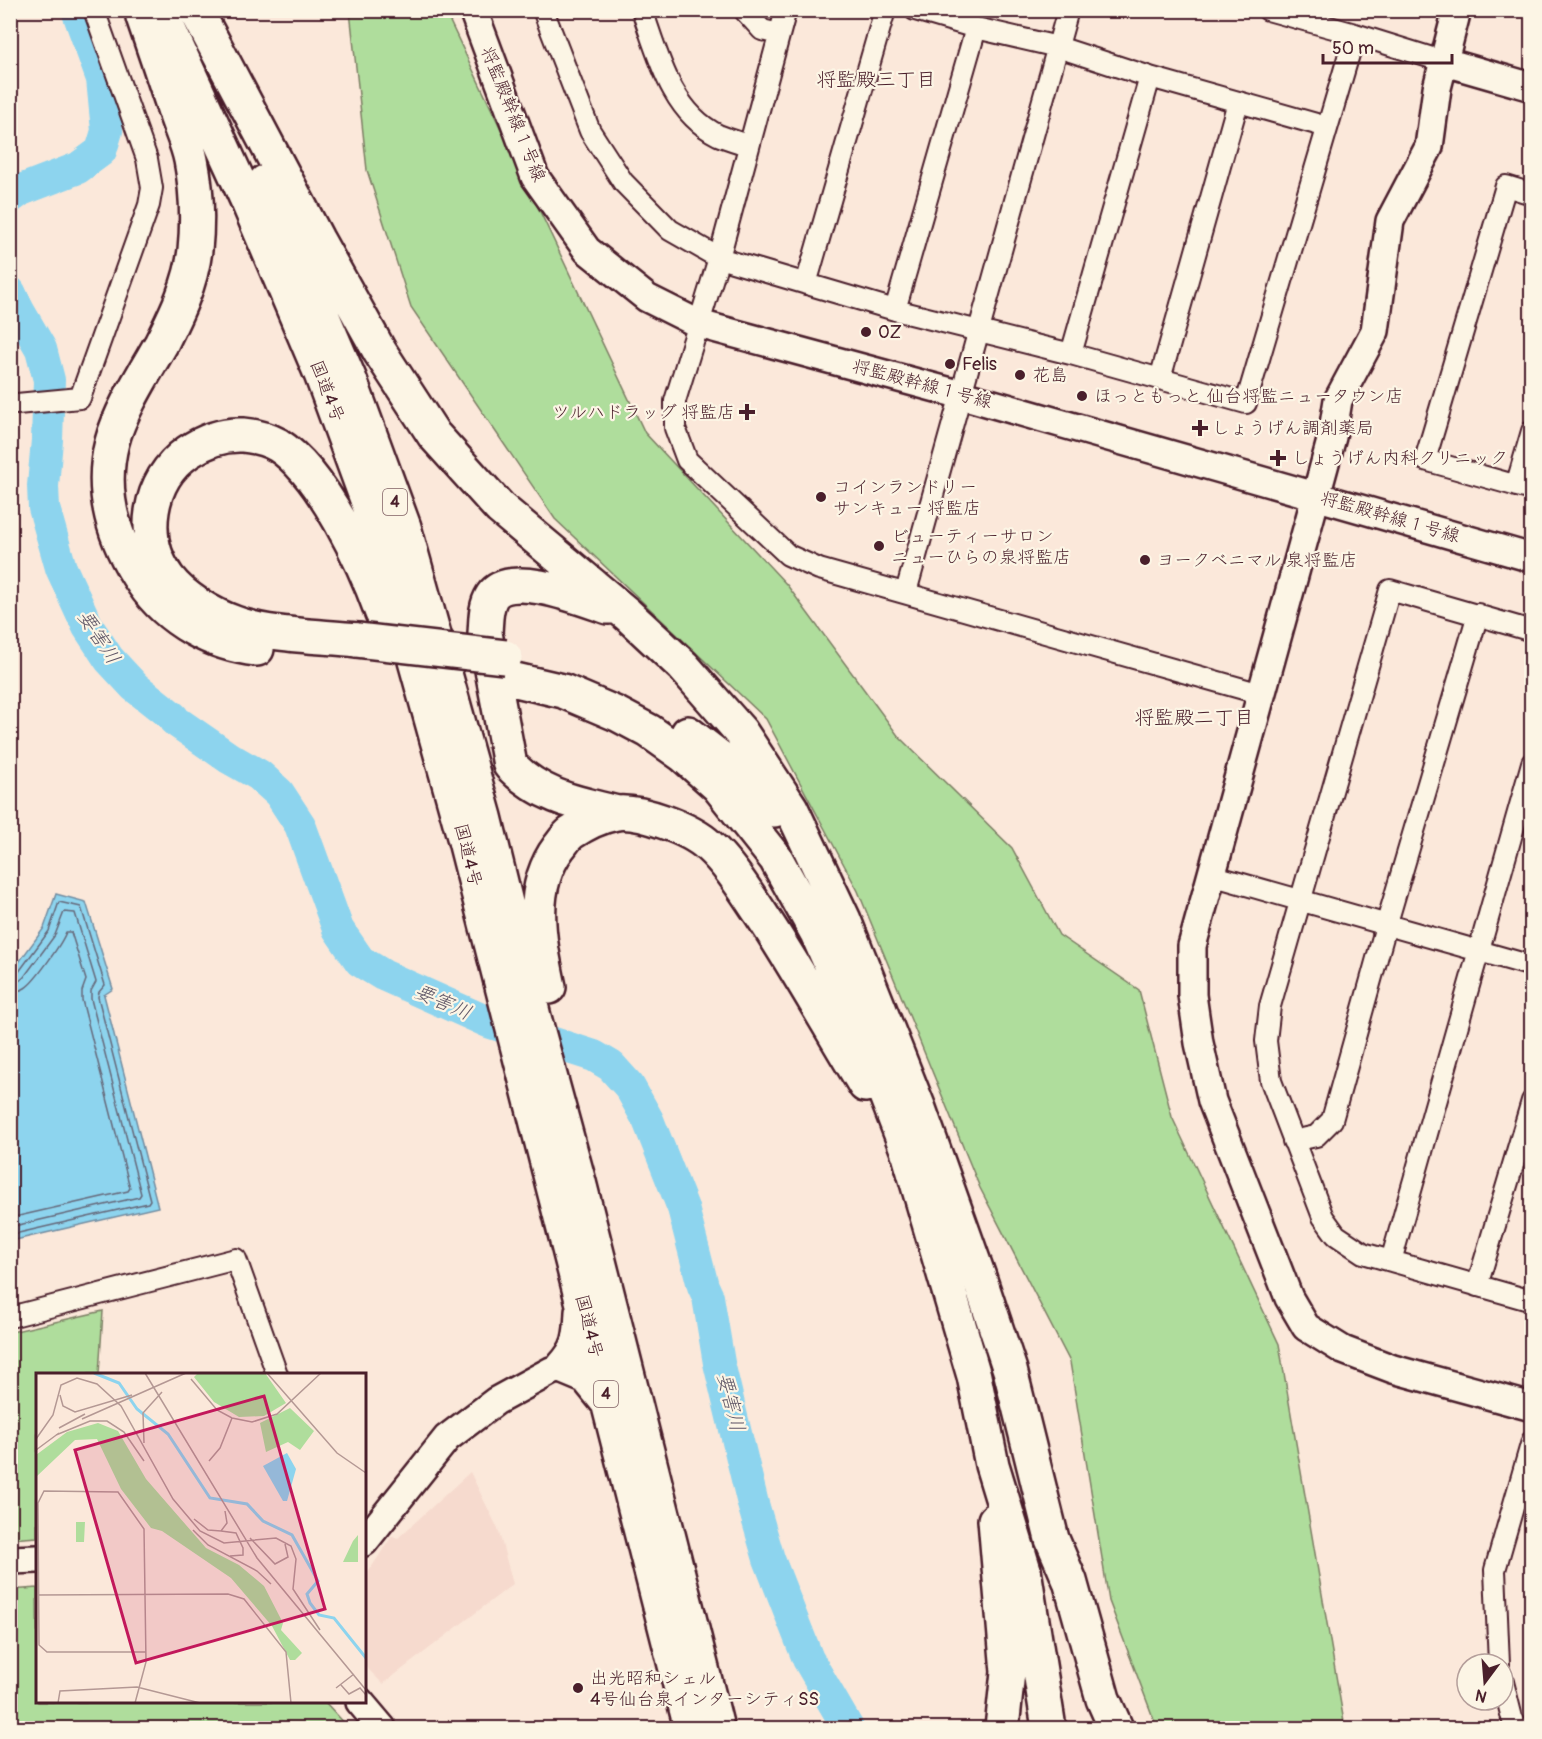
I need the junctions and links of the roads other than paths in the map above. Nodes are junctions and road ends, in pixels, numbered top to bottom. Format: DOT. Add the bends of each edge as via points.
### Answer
graph roads {
  1 [pos="94,10"];
  2 [pos="141,10"];
  3 [pos="160,10"];
  4 [pos="189,10"];
  5 [pos="196,10"];
  6 [pos="473,10"];
  7 [pos="543,10"];
  8 [pos="642,10"];
  9 [pos="744,10"];
  10 [pos="786,10"];
  11 [pos="885,10"];
  12 [pos="915,10"];
  13 [pos="1068,10"];
  14 [pos="1268,10"];
  15 [pos="1457,10"];
  16 [pos="976,27"];
  17 [pos="778,34"];
  18 [pos="1355,34"];
  19 [pos="1058,47"];
  20 [pos="1445,62"];
  21 [pos="1150,77"];
  22 [pos="1532,87"];
  23 [pos="1238,102"];
  24 [pos="1327,127"];
  25 [pos="749,146"];
  26 [pos="1532,194"];
  27 [pos="719,258"];
  28 [pos="806,284"];
  29 [pos="896,310"];
  30 [pos="699,324"];
  31 [pos="980,330"];
  32 [pos="1071,354"];
  33 [pos="1160,379"];
  34 [pos="962,395"];
  35 [pos="24,403"];
  36 [pos="1532,431"];
  37 [pos="1524,488"];
  38 [pos="1316,496"];
  39 [pos="1532,558"];
  40 [pos="906,592"];
  41 [pos="627,614"];
  42 [pos="1478,614"];
  43 [pos="1532,631"];
  44 [pos="360,650"];
  45 [pos="506,668"];
  46 [pos="1261,694"];
  47 [pos="1532,763"];
  48 [pos="618,813"];
  49 [pos="464,837"];
  50 [pos="1212,875"];
  51 [pos="1300,900"];
  52 [pos="844,920"];
  53 [pos="1386,926"];
  54 [pos="1479,951"];
  55 [pos="1532,966"];
  56 [pos="532,1017"];
  57 [pos="544,1067"];
  58 [pos="1532,1101"];
  59 [pos="1293,1141"];
  60 [pos="909,1155"];
  61 [pos="1391,1261"];
  62 [pos="1477,1286"];
  63 [pos="1532,1301"];
  64 [pos="583,1302"];
  65 [pos="10,1317"];
  66 [pos="563,1367"];
  67 [pos="277,1373"];
  68 [pos="609,1405"];
  69 [pos="1532,1407"];
  70 [pos="1532,1441"];
  71 [pos="992,1465"];
  72 [pos="369,1526"];
  73 [pos="1052,1539"];
  74 [pos="36,1559"];
  75 [pos="10,1560"];
  76 [pos="1498,1652"];
  77 [pos="362,1703"];
  78 [pos="1510,1712"];
  79 [pos="382,1728"];
  80 [pos="691,1728"];
  81 [pos="717,1728"];
  82 [pos="1002,1728"];
  83 [pos="1049,1728"];
  84 [pos="1070,1728"];
  85 [pos="1116,1728"];
  86 [pos="1518,1728"];
  1 -- 35 [label="street" via="147,159 152,188 149,205 80,398"];
  2 -- 44 [label="highway" via="191,159 198,216 188,285 112,441 107,477 110,513 119,543 150,595 200,633 244,648"];
  3 -- 49 [label="highway, 国道4号 / 4" via="321,374 380,535"];
  4 -- 56 [label="highway, 国道4号 / 4" via="350,380 404,527 485,817"];
  5 -- 41 [label="highway" via="380,352 434,435 500,508"];
  6 -- 30 [label="street, 将監殿幹線１号線" via="535,177 580,241 647,298"];
  7 -- 27 [label="street" via="590,131 622,182 670,231"];
  8 -- 25 [label="street" via="667,80 690,114 716,134"];
  9 -- 17 [label="street" via="762,30"];
  10 -- 17 [label="street"];
  11 -- 28 [label="street"];
  12 -- 16 [label="street"];
  13 -- 19 [label="street"];
  14 -- 18 [label="street"];
  15 -- 20 [label="street"];
  16 -- 19 [label="street"];
  16 -- 29 [label="street"];
  17 -- 25 [label="street"];
  18 -- 20 [label="street"];
  18 -- 24 [label="street"];
  19 -- 21 [label="street"];
  19 -- 31 [label="street"];
  20 -- 22 [label="street"];
  20 -- 38 [label="street" via="1437,88 1429,147 1390,221 1375,331 1338,400"];
  21 -- 23 [label="street"];
  21 -- 32 [label="street"];
  23 -- 24 [label="street"];
  23 -- 33 [label="street"];
  24 -- 33 [label="street" via="1246,403"];
  25 -- 27 [label="street"];
  26 -- 37 [label="street" via="1506,186 1425,460"];
  27 -- 28 [label="street"];
  27 -- 30 [label="street"];
  28 -- 29 [label="street"];
  29 -- 31 [label="street"];
  30 -- 34 [label="street, 将監殿幹線１号線"];
  30 -- 40 [label="street" via="675,401 675,428 687,460 788,555 819,569"];
  31 -- 32 [label="street"];
  31 -- 34 [label="street"];
  32 -- 33 [label="street"];
  34 -- 38 [label="street, 将監殿幹線１号線"];
  34 -- 40 [label="street"];
  36 -- 37 [label="street"];
  38 -- 39 [label="street, 将監殿幹線１号線"];
  38 -- 46 [label="street"];
  40 -- 46 [label="street"];
  41 -- 48 [label="highway" via="558,590 521,585 505,587 492,596 486,616 510,765 540,790"];
  41 -- 52 [label="highway" via="683,666 741,732 790,808"];
  42 -- 43 [label="street"];
  42 -- 51 [label="street" via="1390,590"];
  42 -- 53 [label="street"];
  44 -- 45 [label="highway"];
  44 -- 49 [label="highway" via="236,624 189,597 168,578 152,539 151,516 155,495 182,456 219,437 257,437 277,445 300,465 323,495 345,528 372,583"];
  45 -- 52 [label="highway" via="568,676 622,698 694,736 737,771 774,810 801,844"];
  45 -- 60 [label="highway" via="649,731 718,786 776,859 817,933 866,1043"];
  46 -- 50 [label="street"];
  47 -- 54 [label="street"];
  48 -- 56 [label="highway" via="569,835 553,855 541,882 540,944"];
  48 -- 60 [label="highway" via="655,818 685,830 709,846 744,887"];
  49 -- 56 [label="highway, 国道4号 / 4"];
  50 -- 51 [label="street"];
  50 -- 69 [label="street" via="1192,946 1192,995 1198,1043 1212,1101 1289,1298 1306,1327 1343,1350 1393,1369"];
  51 -- 53 [label="street"];
  51 -- 59 [label="street" via="1270,1006 1266,1041 1271,1081"];
  52 -- 73 [label="highway" via="980,1277 1010,1370"];
  53 -- 54 [label="street"];
  53 -- 59 [label="street" via="1332,1120 1316,1136"];
  54 -- 55 [label="street"];
  54 -- 61 [label="street"];
  56 -- 57 [label="highway"];
  56 -- 57 [label="highway, 国道4号 / 4"];
  57 -- 64 [label="highway, 国道4号 / 4"];
  57 -- 81 [label="highway, 国道4号 / 4" via="579,1182"];
  58 -- 62 [label="street"];
  59 -- 61 [label="street" via="1323,1217 1336,1235 1362,1253"];
  60 -- 71 [label="highway" via="974,1376"];
  61 -- 62 [label="street"];
  62 -- 63 [label="street"];
  64 -- 66 [label="highway" via="581,1335 575,1354"];
  64 -- 68 [label="highway, 国道4号 / 4"];
  65 -- 67 [label="street" via="236,1259"];
  66 -- 68 [label="highway" via="588,1377"];
  66 -- 72 [label="street" via="496,1401 447,1438"];
  68 -- 80 [label="highway, 国道4号 / 4"];
  70 -- 76 [label="street" via="1495,1570"];
  71 -- 82 [label="highway" via="1008,1672"];
  71 -- 83 [label="highway" via="1024,1570"];
  73 -- 84 [label="highway" via="1048,1587"];
  73 -- 85 [label="highway" via="1070,1581 1103,1699"];
  74 -- 75 [label="street"];
  77 -- 79 [label="street"];
  78 -- 86 [label="street"];
}
